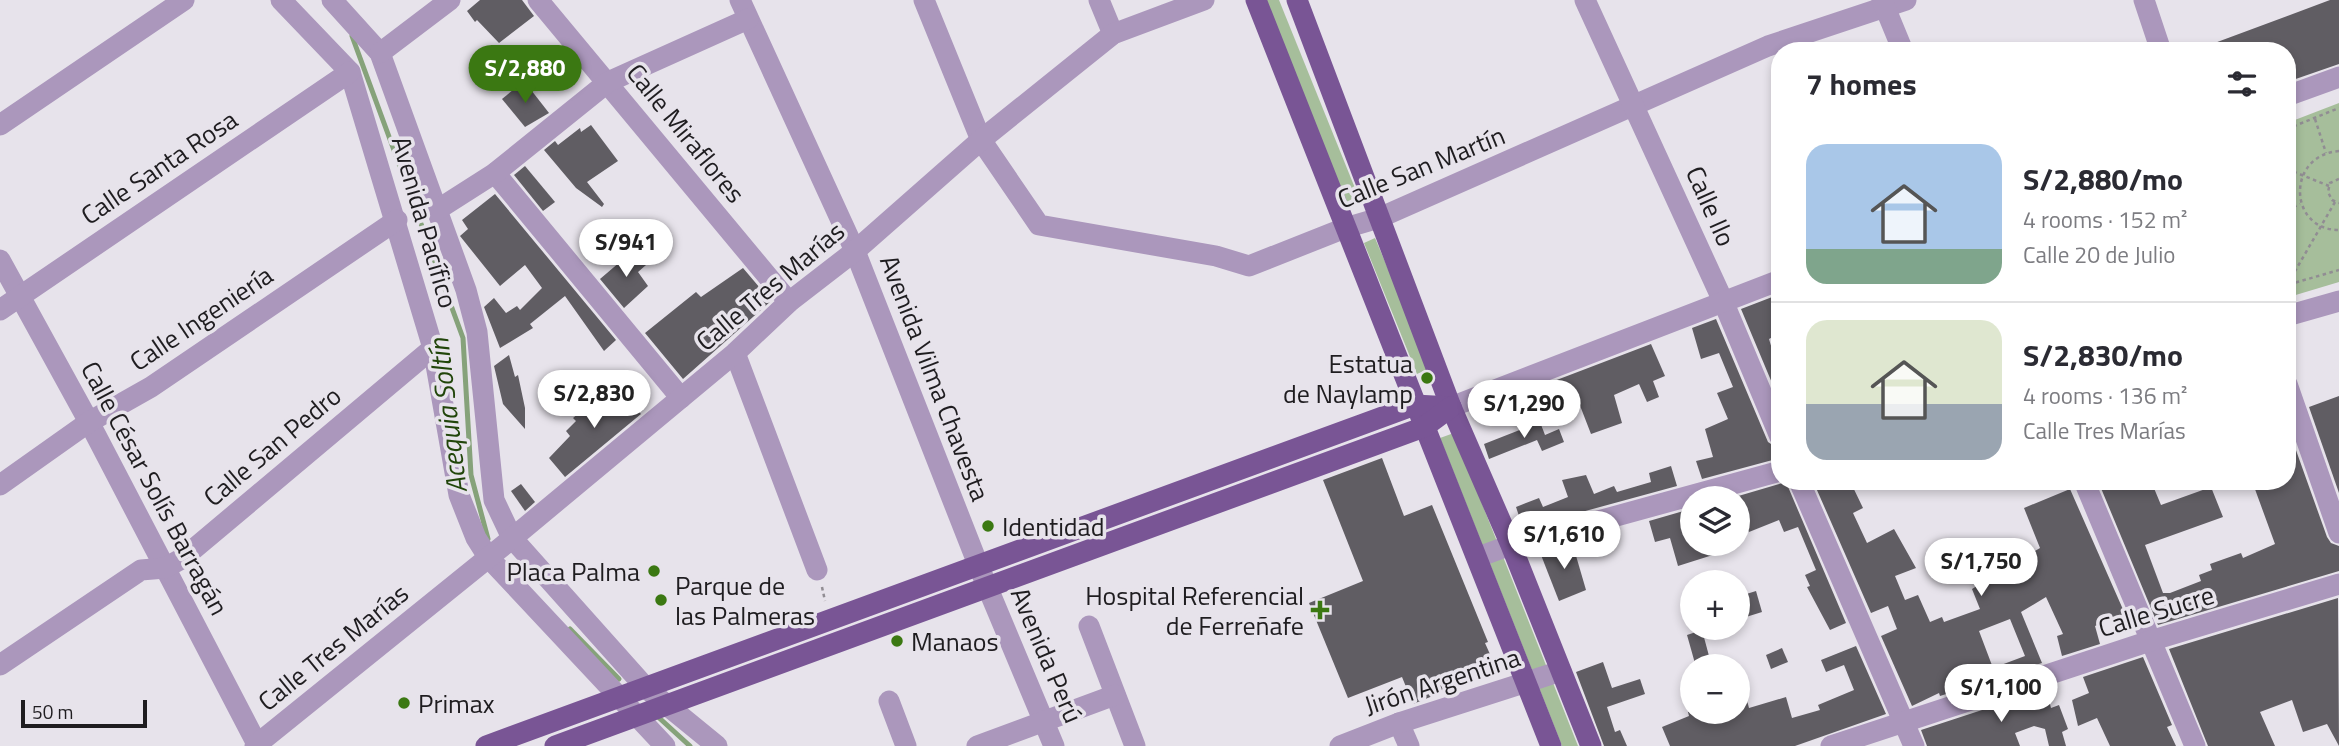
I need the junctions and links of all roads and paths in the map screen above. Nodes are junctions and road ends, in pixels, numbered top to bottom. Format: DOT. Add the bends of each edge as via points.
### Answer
graph roads {
  1 [pos="184,0"];
  2 [pos="281,0"];
  3 [pos="332,0"];
  4 [pos="450,0"];
  5 [pos="538,0"];
  6 [pos="924,0"];
  7 [pos="1099,0"];
  8 [pos="1204,0"];
  9 [pos="1256,0"];
  10 [pos="1297,0"];
  11 [pos="1585,0"];
  12 [pos="1906,0"];
  13 [pos="2144,0"];
  14 [pos="1883,4"];
  15 [pos="744,10"];
  16 [pos="1113,34"];
  17 [pos="1779,42"];
  18 [pos="1899,42"];
  19 [pos="2158,42"];
  20 [pos="1771,45"];
  21 [pos="380,53"];
  22 [pos="350,72"];
  23 [pos="2339,77"];
  24 [pos="608,82"];
  25 [pos="2296,93"];
  26 [pos="1635,107"];
  27 [pos="2339,108"];
  28 [pos="2315,118"];
  29 [pos="0,125"];
  30 [pos="2296,125"];
  31 [pos="981,140"];
  32 [pos="2339,151"];
  33 [pos="2326,153"];
  34 [pos="495,173"];
  35 [pos="2296,173"];
  36 [pos="2302,175"];
  37 [pos="2339,179"];
  38 [pos="2329,186"];
  39 [pos="2337,202"];
  40 [pos="2301,204"];
  41 [pos="2296,206"];
  42 [pos="437,210"];
  43 [pos="1379,218"];
  44 [pos="397,220"];
  45 [pos="2322,226"];
  46 [pos="1345,228"];
  47 [pos="2339,230"];
  48 [pos="855,251"];
  49 [pos="0,260"];
  50 [pos="2296,270"];
  51 [pos="2339,271"];
  52 [pos="1771,283"];
  53 [pos="2296,283"];
  54 [pos="20,295"];
  55 [pos="1723,301"];
  56 [pos="2339,301"];
  57 [pos="789,302"];
  58 [pos="0,310"];
  59 [pos="2296,313"];
  60 [pos="433,348"];
  61 [pos="735,353"];
  62 [pos="681,398"];
  63 [pos="1415,405"];
  64 [pos="1451,407"];
  65 [pos="2296,410"];
  66 [pos="1771,416"];
  67 [pos="89,422"];
  68 [pos="1424,426"];
  69 [pos="1771,473"];
  70 [pos="0,485"];
  71 [pos="1803,490"];
  72 [pos="2088,490"];
  73 [pos="2339,533"];
  74 [pos="1511,545"];
  75 [pos="499,549"];
  76 [pos="1478,557"];
  77 [pos="164,568"];
  78 [pos="817,570"];
  79 [pos="983,576"];
  80 [pos="2339,584"];
  81 [pos="831,620"];
  82 [pos="1089,626"];
  83 [pos="2150,641"];
  84 [pos="0,664"];
  85 [pos="1561,671"];
  86 [pos="1526,683"];
  87 [pos="646,688"];
  88 [pos="1115,695"];
  89 [pos="617,699"];
  90 [pos="888,701"];
  91 [pos="666,706"];
  92 [pos="635,717"];
  93 [pos="1045,721"];
  94 [pos="1903,722"];
  95 [pos="1399,723"];
  96 [pos="257,745"];
  97 [pos="486,746"];
  98 [pos="555,746"];
  99 [pos="665,746"];
  100 [pos="718,746"];
  101 [pos="906,746"];
  102 [pos="977,746"];
  103 [pos="1054,746"];
  104 [pos="1135,746"];
  105 [pos="1340,746"];
  106 [pos="1409,746"];
  107 [pos="1551,746"];
  108 [pos="1591,746"];
  109 [pos="1830,746"];
  110 [pos="1914,746"];
  111 [pos="2195,746"];
  1 -- 29 [label="street"];
  2 -- 22 [label="street, Avenida Pacífico"];
  3 -- 21 [label="street"];
  4 -- 21 [label="street"];
  5 -- 24 [label="street, Calle Miraflores"];
  6 -- 31 [label="street, Calle San Martín"];
  7 -- 16 [label="street"];
  8 -- 16 [label="street, Calle Tres Marías"];
  9 -- 46 [label="main road"];
  10 -- 43 [label="main road"];
  11 -- 26 [label="street, Calle Ilo"];
  12 -- 14 [label="street, Calle San Martín"];
  13 -- 19 [label="street"];
  14 -- 17 [label="street, Calle San Martín"];
  14 -- 18 [label="street"];
  15 -- 24 [label="street"];
  15 -- 48 [label="street, Avenida Vilma Chavesta"];
  16 -- 31 [label="street, Calle Tres Marías"];
  20 -- 26 [label="street, Calle San Martín"];
  21 -- 42 [label="street"];
  22 -- 44 [label="street, Avenida Pacífico"];
  22 -- 54 [label="street, Calle Santa Rosa"];
  23 -- 25 [label="street"];
  24 -- 34 [label="street"];
  24 -- 57 [label="street, Calle Miraflores"];
  26 -- 43 [label="street, Calle San Martín"];
  26 -- 55 [label="street, Calle Ilo"];
  27 -- 28 [label="path"];
  28 -- 30 [label="path"];
  28 -- 33 [label="path"];
  31 -- 46 [label="street, Calle San Martín" via="1039,225 1249,266"];
  31 -- 48 [label="street, Calle Tres Marías"];
  32 -- 33 [label="path"];
  33 -- 36 [label="path"];
  34 -- 42 [label="street"];
  34 -- 62 [label="street"];
  35 -- 36 [label="path"];
  36 -- 38 [label="path"];
  36 -- 40 [label="path"];
  37 -- 38 [label="path"];
  38 -- 39 [label="path" via="2329,195"];
  39 -- 45 [label="path"];
  40 -- 41 [label="path"];
  40 -- 45 [label="path"];
  42 -- 75 [label="street" via="477,332"];
  43 -- 46 [label="street, Calle San Martín"];
  43 -- 64 [label="main road"];
  44 -- 60 [label="street, Avenida Pacífico"];
  44 -- 67 [label="street, Calle Ingeniería" via="151,387"];
  45 -- 47 [label="path"];
  45 -- 50 [label="path"];
  46 -- 63 [label="main road"];
  48 -- 57 [label="street, Calle Tres Marías"];
  48 -- 79 [label="street, Avenida Vilma Chavesta"];
  49 -- 54 [label="street, Calle César Solís Barragán"];
  51 -- 53 [label="path"];
  52 -- 55 [label="street"];
  54 -- 58 [label="street, Calle Santa Rosa"];
  54 -- 67 [label="street, Calle César Solís Barragán"];
  55 -- 64 [label="street"];
  55 -- 66 [label="street, Calle Ilo"];
  56 -- 59 [label="street"];
  57 -- 61 [label="street, Calle Tres Marías"];
  60 -- 75 [label="street, Avenida Pacífico" via="459,495 476,538"];
  60 -- 77 [label="street, Calle San Pedro" via="183,558"];
  61 -- 62 [label="street, Calle Tres Marías"];
  61 -- 78 [label="street"];
  62 -- 75 [label="street, Calle Tres Marías"];
  63 -- 64 [label="main road"];
  63 -- 68 [label="main road"];
  63 -- 79 [label="main road"];
  64 -- 68 [label="main road"];
  64 -- 74 [label="main road"];
  65 -- 73 [label="street"];
  67 -- 70 [label="street, Calle Ingeniería"];
  67 -- 77 [label="street, Calle César Solís Barragán"];
  68 -- 76 [label="main road"];
  68 -- 79 [label="main road"];
  69 -- 74 [label="street"];
  71 -- 94 [label="street"];
  72 -- 83 [label="street"];
  74 -- 76 [label="street"];
  74 -- 85 [label="main road"];
  75 -- 87 [label="street"];
  75 -- 89 [label="street, Avenida Pacífico"];
  75 -- 96 [label="street, Calle Tres Marías"];
  76 -- 86 [label="main road"];
  77 -- 84 [label="street, Calle San Pedro" via="141,570"];
  77 -- 96 [label="street, Calle César Solís Barragán"];
  78 -- 81 [label="path"];
  79 -- 81 [label="main road"];
  79 -- 91 [label="main road"];
  79 -- 93 [label="street, Avenida Perú"];
  80 -- 83 [label="street, Calle Sucre"];
  81 -- 87 [label="main road"];
  82 -- 88 [label="street"];
  83 -- 94 [label="street, Calle Sucre"];
  83 -- 111 [label="street"];
  85 -- 86 [label="street, Jirón Argentina"];
  85 -- 108 [label="main road"];
  86 -- 95 [label="street, Jirón Argentina"];
  86 -- 107 [label="main road"];
  87 -- 89 [label="main road"];
  87 -- 91 [label="street"];
  88 -- 93 [label="street"];
  88 -- 104 [label="street"];
  89 -- 92 [label="street, Avenida Pacífico"];
  89 -- 97 [label="main road"];
  90 -- 101 [label="street"];
  91 -- 92 [label="main road"];
  91 -- 100 [label="street"];
  92 -- 98 [label="main road"];
  92 -- 99 [label="street, Avenida Pacífico"];
  93 -- 102 [label="street"];
  93 -- 103 [label="street, Avenida Perú"];
  94 -- 109 [label="street, Calle Sucre"];
  94 -- 110 [label="street"];
  95 -- 105 [label="street, Jirón Argentina"];
  95 -- 106 [label="street"];
}
